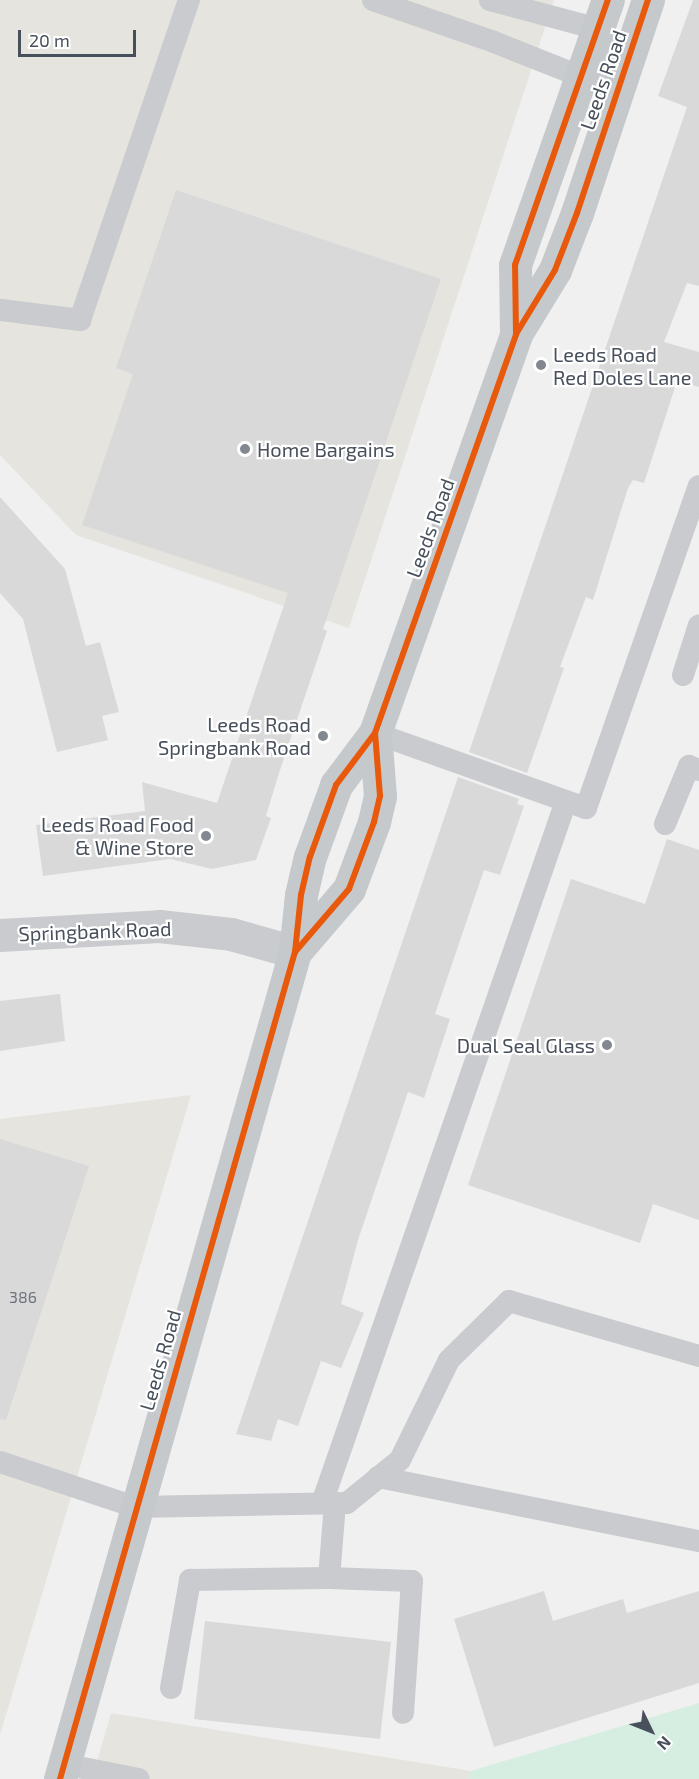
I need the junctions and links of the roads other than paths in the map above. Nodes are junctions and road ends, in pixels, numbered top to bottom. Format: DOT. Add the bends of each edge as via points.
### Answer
graph roads {
  1 [pos="189,0"];
  2 [pos="373,0"];
  3 [pos="490,0"];
  4 [pos="648,0"];
  5 [pos="603,15"];
  6 [pos="626,60"];
  7 [pos="582,77"];
  8 [pos="1,310"];
  9 [pos="516,334"];
  10 [pos="699,486"];
  11 [pos="699,625"];
  12 [pos="683,675"];
  13 [pos="375,733"];
  14 [pos="699,770"];
  15 [pos="566,801"];
  16 [pos="665,824"];
  17 [pos="0,935"];
  18 [pos="295,952"];
  19 [pos="699,1356"];
  20 [pos="0,1462"];
  21 [pos="378,1477"];
  22 [pos="328,1503"];
  23 [pos="135,1506"];
  24 [pos="699,1541"];
  25 [pos="329,1578"];
  26 [pos="171,1688"];
  27 [pos="403,1713"];
  28 [pos="61,1772"];
  29 [pos="134,1779"];
  1 -- 8 [label="lane" via="80,321"];
  2 -- 7 [label="lane"];
  3 -- 5 [label="lane"];
  4 -- 6 [label="main road, Leeds Road"];
  5 -- 6 [label="lane"];
  5 -- 7 [label="main road, Leeds Road"];
  6 -- 7 [label="lane"];
  6 -- 9 [label="main road, Leeds Road" via="555,270"];
  7 -- 9 [label="main road, Leeds Road" via="515,265"];
  9 -- 13 [label="main road, Leeds Road"];
  10 -- 15 [label="lane" via="586,808"];
  11 -- 12 [label="lane"];
  13 -- 15 [label="lane"];
  13 -- 18 [label="main road, Leeds Road" via="336,785 306,872"];
  13 -- 18 [label="main road, Leeds Road" via="380,796 350,889"];
  14 -- 16 [label="lane" via="689,766"];
  15 -- 22 [label="lane"];
  17 -- 18 [label="street, Springbank Road" via="159,926 231,934"];
  18 -- 23 [label="main road, Leeds Road"];
  19 -- 21 [label="lane" via="509,1301 449,1360 400,1460"];
  20 -- 23 [label="lane"];
  21 -- 22 [label="lane" via="347,1503"];
  21 -- 24 [label="lane"];
  22 -- 23 [label="lane"];
  22 -- 25 [label="lane"];
  23 -- 28 [label="main road, Leeds Road"];
  25 -- 26 [label="lane" via="190,1580"];
  25 -- 27 [label="lane" via="412,1581"];
  28 -- 29 [label="lane"];
}
